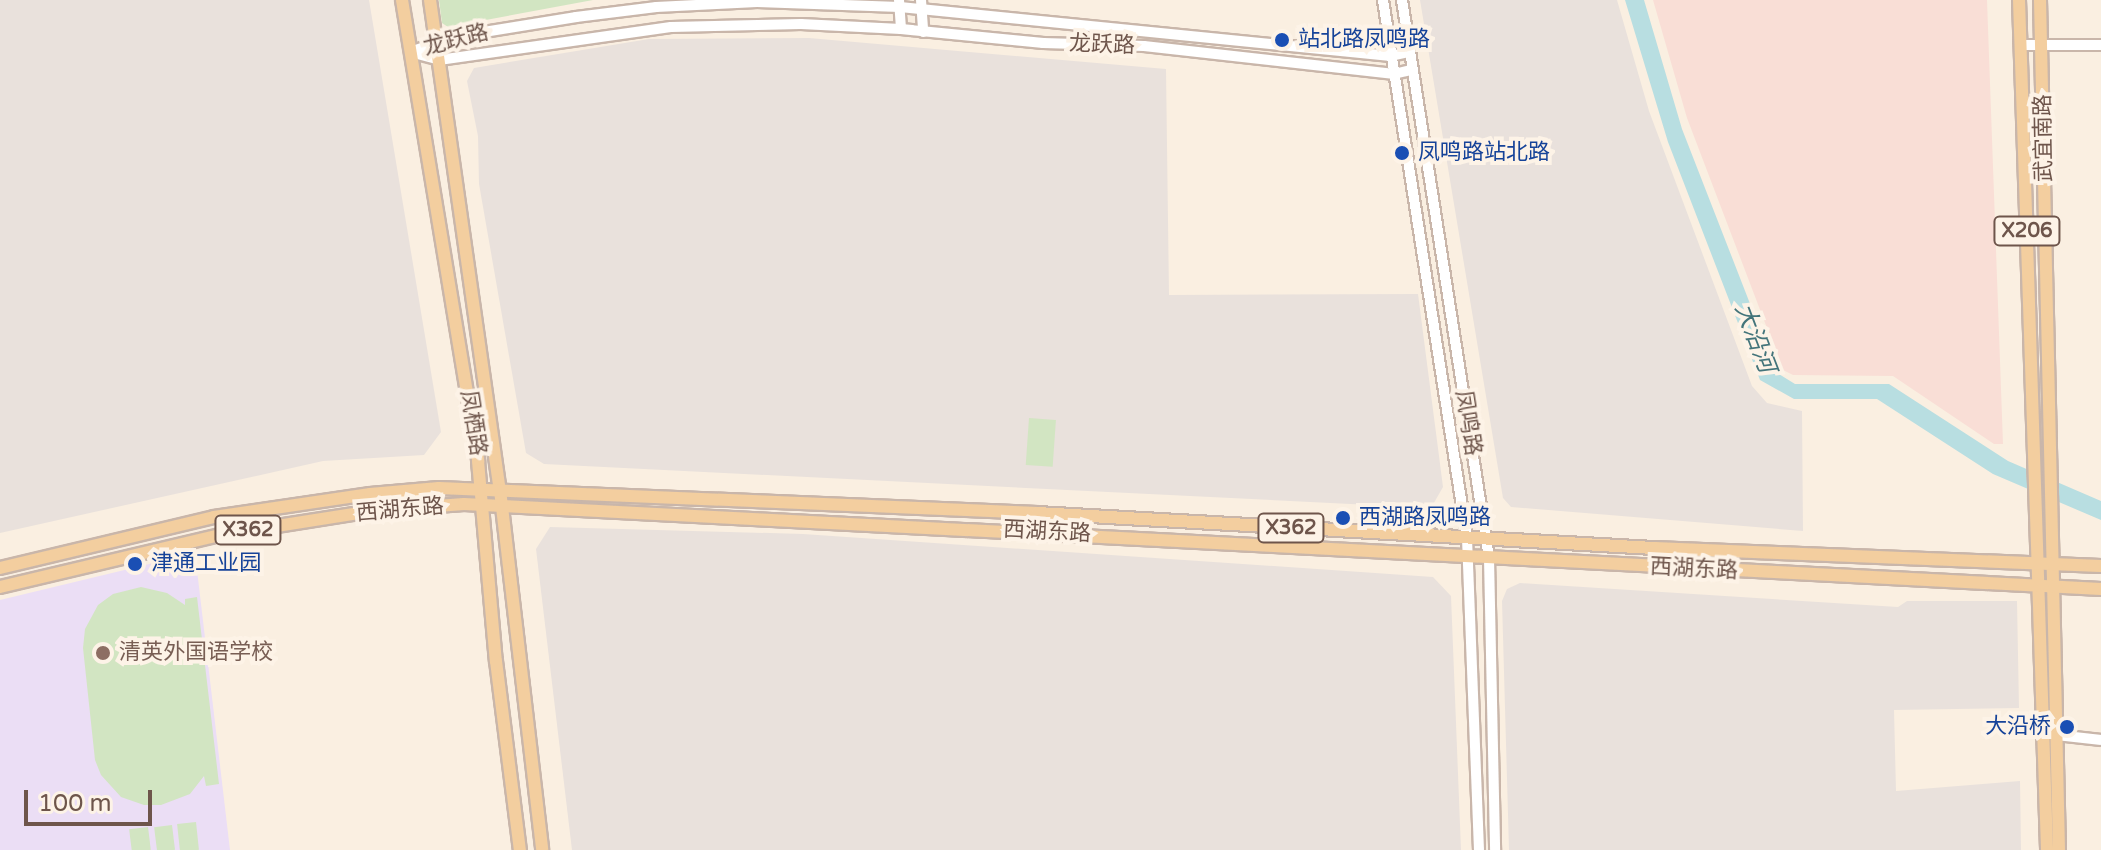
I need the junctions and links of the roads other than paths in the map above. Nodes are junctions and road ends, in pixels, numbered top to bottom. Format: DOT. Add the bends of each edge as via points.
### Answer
graph roads {
  1 [pos="402,0"];
  2 [pos="430,0"];
  3 [pos="1383,0"];
  4 [pos="1402,0"];
  5 [pos="2019,0"];
  6 [pos="2040,0"];
  7 [pos="900,4"];
  8 [pos="921,5"];
  9 [pos="901,29"];
  10 [pos="923,32"];
  11 [pos="436,41"];
  12 [pos="2021,45"];
  13 [pos="2042,45"];
  14 [pos="2101,45"];
  15 [pos="410,52"];
  16 [pos="1409,52"];
  17 [pos="1391,56"];
  18 [pos="439,60"];
  19 [pos="1411,70"];
  20 [pos="1394,74"];
  21 [pos="482,488"];
  22 [pos="500,490"];
  23 [pos="484,505"];
  24 [pos="501,506"];
  25 [pos="1467,538"];
  26 [pos="1487,540"];
  27 [pos="1468,558"];
  28 [pos="1489,558"];
  29 [pos="2038,565"];
  30 [pos="2052,566"];
  31 [pos="2101,566"];
  32 [pos="0,568"];
  33 [pos="0,587"];
  34 [pos="2039,588"];
  35 [pos="2053,589"];
  36 [pos="2101,589"];
  37 [pos="2057,735"];
  38 [pos="2101,740"];
  39 [pos="520,850"];
  40 [pos="542,850"];
  41 [pos="1479,850"];
  42 [pos="1495,850"];
  43 [pos="2047,850"];
  44 [pos="2059,850"];
  1 -- 15 [label="main road, 凤栖路"];
  2 -- 11 [label="main road, 凤栖路"];
  3 -- 17 [label="street, 凤鸣路"];
  4 -- 16 [label="street, 凤鸣路"];
  5 -- 12 [label="main road, 武宜南路 / X206"];
  6 -- 13 [label="main road, 武宜南路 / X206"];
  7 -- 8 [label="street, 龙跃路"];
  7 -- 9 [label="street"];
  7 -- 11 [label="street, 龙跃路" via="656,7"];
  8 -- 10 [label="street"];
  8 -- 17 [label="street, 龙跃路"];
  9 -- 10 [label="street, 龙跃路"];
  9 -- 18 [label="street, 龙跃路" via="801,24 671,27"];
  10 -- 20 [label="street, 龙跃路" via="1144,46"];
  11 -- 15 [label="street, 龙跃路"];
  11 -- 18 [label="main road, 凤栖路"];
  12 -- 13 [label="street"];
  12 -- 29 [label="main road, 武宜南路 / X206"];
  13 -- 14 [label="street"];
  13 -- 30 [label="main road, 武宜南路 / X206"];
  15 -- 18 [label="street, 龙跃路"];
  15 -- 21 [label="main road, 凤栖路"];
  16 -- 17 [label="street, 龙跃路"];
  16 -- 19 [label="street, 凤鸣路"];
  17 -- 20 [label="street, 凤鸣路"];
  18 -- 22 [label="main road, 凤栖路"];
  19 -- 20 [label="street, 龙跃路"];
  19 -- 26 [label="street, 凤鸣路"];
  20 -- 25 [label="street, 凤鸣路"];
  21 -- 22 [label="main road, 西湖东路 / X362"];
  21 -- 23 [label="main road, 凤栖路"];
  21 -- 32 [label="main road, 西湖东路 / X362" via="370,494 214,517"];
  22 -- 24 [label="main road, 凤栖路"];
  22 -- 25 [label="main road, 西湖东路 / X362"];
  23 -- 24 [label="main road, 西湖东路 / X362"];
  23 -- 33 [label="main road, 西湖东路 / X362" via="371,511 220,535"];
  23 -- 39 [label="main road, 凤栖路" via="496,661"];
  24 -- 27 [label="main road, 西湖东路 / X362"];
  24 -- 40 [label="main road, 凤栖路"];
  25 -- 26 [label="main road, 西湖东路 / X362"];
  25 -- 27 [label="street, 凤鸣路"];
  26 -- 28 [label="street, 凤鸣路"];
  26 -- 29 [label="main road, 西湖东路 / X362"];
  27 -- 28 [label="main road, 西湖东路 / X362"];
  27 -- 41 [label="street, 凤鸣路"];
  28 -- 34 [label="main road, 西湖东路 / X362"];
  28 -- 42 [label="street, 凤鸣路"];
  29 -- 30 [label="main road, 西湖东路 / X362"];
  29 -- 34 [label="main road, X206"];
  30 -- 31 [label="main road, 西湖东路 / X362"];
  30 -- 35 [label="main road, X206"];
  34 -- 35 [label="main road, 西湖东路 / X362"];
  34 -- 43 [label="main road, X206"];
  35 -- 36 [label="main road, 西湖东路 / X362"];
  35 -- 37 [label="main road, X206"];
  37 -- 38 [label="street"];
  37 -- 44 [label="main road, X206"];
}
